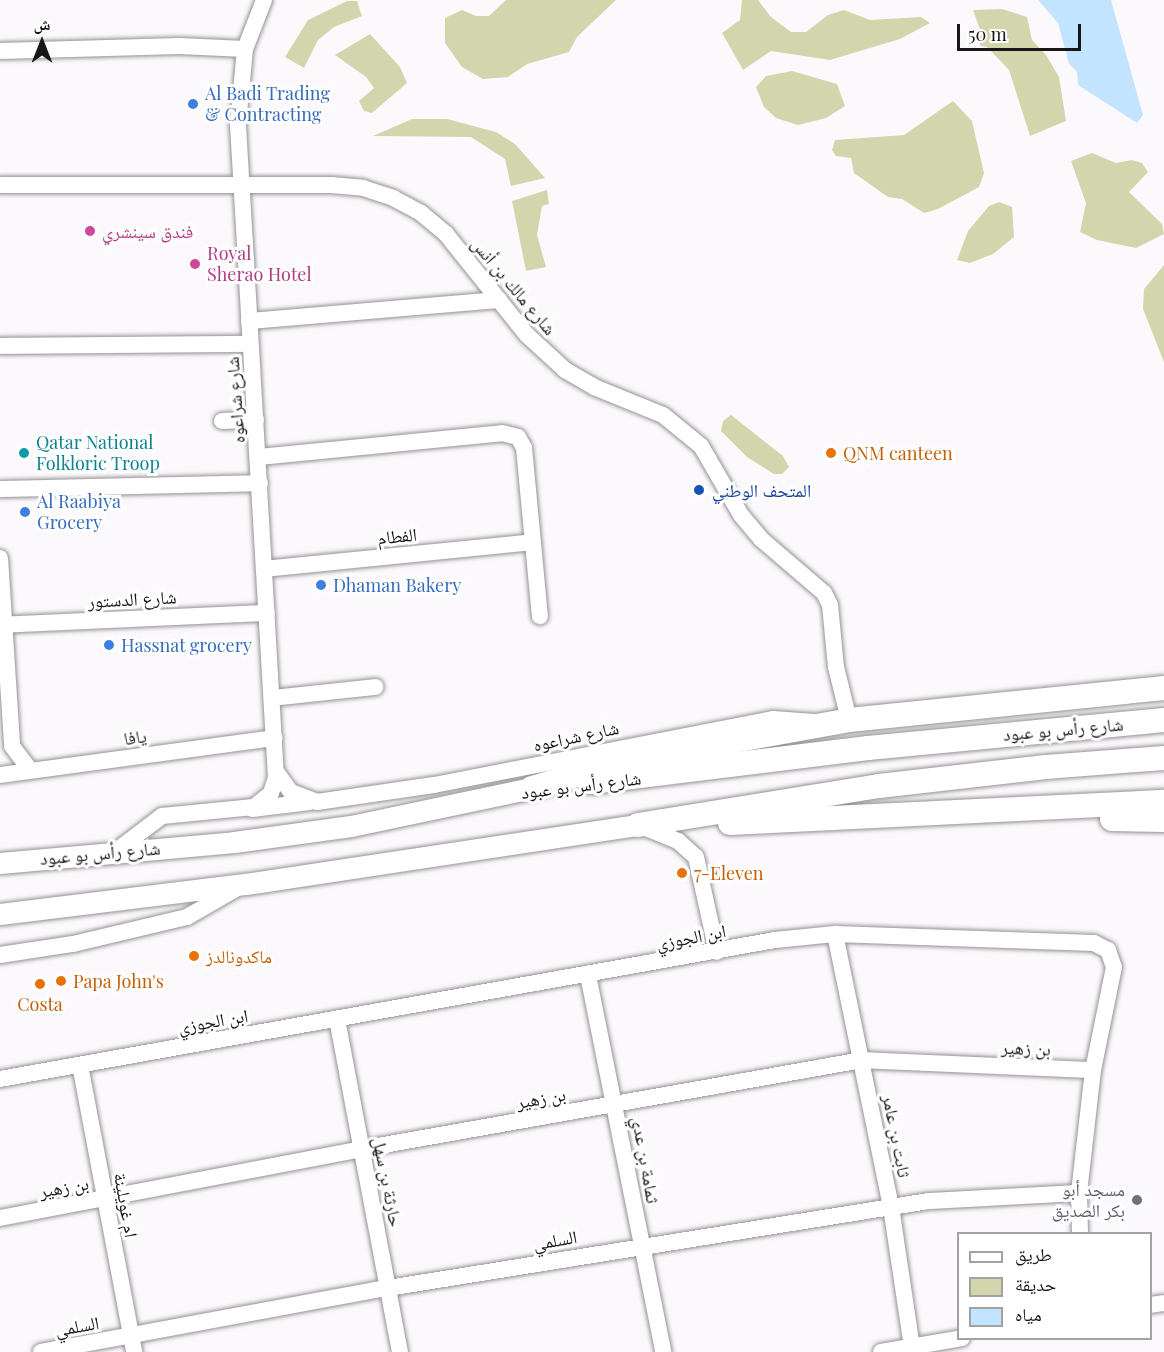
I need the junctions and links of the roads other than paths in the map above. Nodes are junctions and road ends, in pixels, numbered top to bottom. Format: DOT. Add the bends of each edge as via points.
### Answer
graph roads {
  1 [pos="248,0"];
  2 [pos="264,0"];
  3 [pos="251,25"];
  4 [pos="245,49"];
  5 [pos="0,51"];
  6 [pos="241,182"];
  7 [pos="0,185"];
  8 [pos="499,300"];
  9 [pos="249,321"];
  10 [pos="250,344"];
  11 [pos="0,345"];
  12 [pos="256,420"];
  13 [pos="222,421"];
  14 [pos="259,457"];
  15 [pos="260,483"];
  16 [pos="0,489"];
  17 [pos="533,542"];
  18 [pos="0,558"];
  19 [pos="264,569"];
  20 [pos="267,613"];
  21 [pos="540,616"];
  22 [pos="2,625"];
  23 [pos="1164,683"];
  24 [pos="375,687"];
  25 [pos="1164,688"];
  26 [pos="1135,691"];
  27 [pos="272,698"];
  28 [pos="849,720"];
  29 [pos="1164,720"];
  30 [pos="821,726"];
  31 [pos="275,738"];
  32 [pos="1164,758"];
  33 [pos="30,770"];
  34 [pos="277,773"];
  35 [pos="0,775"];
  36 [pos="532,788"];
  37 [pos="317,802"];
  38 [pos="1164,802"];
  39 [pos="246,810"];
  40 [pos="906,813"];
  41 [pos="1164,820"];
  42 [pos="638,825"];
  43 [pos="116,851"];
  44 [pos="0,863"];
  45 [pos="246,884"];
  46 [pos="0,914"];
  47 [pos="835,934"];
  48 [pos="717,952"];
  49 [pos="0,955"];
  50 [pos="588,975"];
  51 [pos="337,1019"];
  52 [pos="862,1060"];
  53 [pos="80,1065"];
  54 [pos="1094,1070"];
  55 [pos="0,1079"];
  56 [pos="616,1104"];
  57 [pos="361,1149"];
  58 [pos="1079,1193"];
  59 [pos="105,1199"];
  60 [pos="891,1207"];
  61 [pos="0,1218"];
  62 [pos="1080,1232"];
  63 [pos="643,1245"];
  64 [pos="388,1288"];
  65 [pos="957,1339"];
  66 [pos="132,1344"];
  67 [pos="912,1347"];
  68 [pos="41,1352"];
  69 [pos="400,1352"];
  70 [pos="663,1352"];
  71 [pos="881,1352"];
  1 -- 3 [label="street, شارع شراعوه"];
  2 -- 3 [label="street, شارع شراعوه"];
  3 -- 4 [label="street, شارع شراعوه"];
  4 -- 5 [label="street" via="179,46"];
  4 -- 6 [label="street, شارع شراعوه" via="238,124"];
  6 -- 7 [label="street, شارع مالك بن أنس"];
  6 -- 8 [label="street, شارع مالك بن أنس" via="363,188 393,198 422,213 446,234"];
  6 -- 9 [label="street, شارع شراعوه"];
  8 -- 9 [label="street"];
  8 -- 28 [label="street, شارع مالك بن أنس" via="527,335 565,370 594,387 663,415 682,428 701,446 741,514 761,539 824,592 830,605 836,668"];
  9 -- 10 [label="street, شارع شراعوه"];
  10 -- 11 [label="street"];
  10 -- 12 [label="street, شارع شراعوه"];
  12 -- 13 [label="street"];
  12 -- 14 [label="street, شارع شراعوه"];
  14 -- 15 [label="street, شارع شراعوه"];
  14 -- 17 [label="street" via="502,433 518,436 524,448"];
  15 -- 16 [label="street"];
  15 -- 19 [label="street, شارع شراعوه"];
  17 -- 19 [label="street, الفطام"];
  17 -- 21 [label="street"];
  18 -- 22 [label="street"];
  19 -- 20 [label="street, شارع شراعوه"];
  20 -- 22 [label="street, شارع الدستور"];
  20 -- 27 [label="street, شارع شراعوه"];
  22 -- 33 [label="street" via="12,746"];
  23 -- 26 [label="highway"];
  24 -- 27 [label="street"];
  25 -- 26 [label="highway"];
  26 -- 28 [label="highway"];
  27 -- 31 [label="street, شارع شراعوه"];
  28 -- 30 [label="highway"];
  29 -- 36 [label="highway, شارع رأس بو عبود" via="868,748 716,770"];
  30 -- 36 [label="highway" via="633,759"];
  30 -- 37 [label="street, شارع شراعوه" via="803,719 773,719 434,785"];
  31 -- 33 [label="street, يافا"];
  31 -- 34 [label="street, شارع شراعوه"];
  32 -- 42 [label="highway, شارع رأس بو عبود" via="879,786"];
  33 -- 35 [label="street, يافا"];
  34 -- 37 [label="street" via="291,792"];
  34 -- 39 [label="street, شارع شراعوه" via="267,798"];
  36 -- 43 [label="main road, شارع رأس بو عبود" via="351,826 234,842"];
  37 -- 39 [label="street"];
  38 -- 40 [label="highway"];
  39 -- 43 [label="street" via="162,816"];
  40 -- 41 [label="highway" via="980,819"];
  40 -- 42 [label="highway" via="807,822"];
  42 -- 45 [label="main road, شارع رأس بو عبود"];
  42 -- 48 [label="street" via="678,841 696,857"];
  43 -- 44 [label="main road, شارع رأس بو عبود"];
  45 -- 46 [label="main road, شارع رأس بو عبود"];
  45 -- 49 [label="street, شارع رأس بو عبود" via="187,917 73,944"];
  47 -- 48 [label="street, ابن الجوزي" via="775,940"];
  47 -- 52 [label="street, ثابت بن عامر"];
  47 -- 54 [label="street, ابن الجوزي" via="1094,942 1108,950 1114,967"];
  48 -- 50 [label="street, ابن الجوزي"];
  50 -- 51 [label="street, ابن الجوزي"];
  50 -- 56 [label="street, ثمامة بن عدي"];
  51 -- 53 [label="street, ابن الجوزي"];
  51 -- 57 [label="street, حارثة بن سهل"];
  52 -- 54 [label="street, بن زهير"];
  52 -- 56 [label="street, بن زهير"];
  52 -- 60 [label="street, ثابت بن عامر"];
  53 -- 55 [label="street, ابن الجوزي"];
  53 -- 59 [label="street, ام غويلينة"];
  54 -- 58 [label="street, ابن الجوزي"];
  56 -- 57 [label="street, بن زهير"];
  56 -- 63 [label="street, ثمامة بن عدي"];
  57 -- 59 [label="street, بن زهير"];
  57 -- 64 [label="street, حارثة بن سهل"];
  58 -- 60 [label="street, السلمي" via="1009,1195"];
  58 -- 62 [label="street, ابن الجوزي"];
  59 -- 61 [label="street, بن زهير"];
  59 -- 66 [label="street, ام غويلينة"];
  60 -- 63 [label="street, السلمي"];
  60 -- 67 [label="street, ثابت بن عامر"];
  63 -- 64 [label="street, السلمي"];
  63 -- 70 [label="street, ثمامة بن عدي"];
  64 -- 66 [label="street, السلمي"];
  64 -- 69 [label="street, حارثة بن سهل"];
  65 -- 67 [label="street"];
  66 -- 68 [label="street, السلمي"];
  67 -- 71 [label="street"];
}
